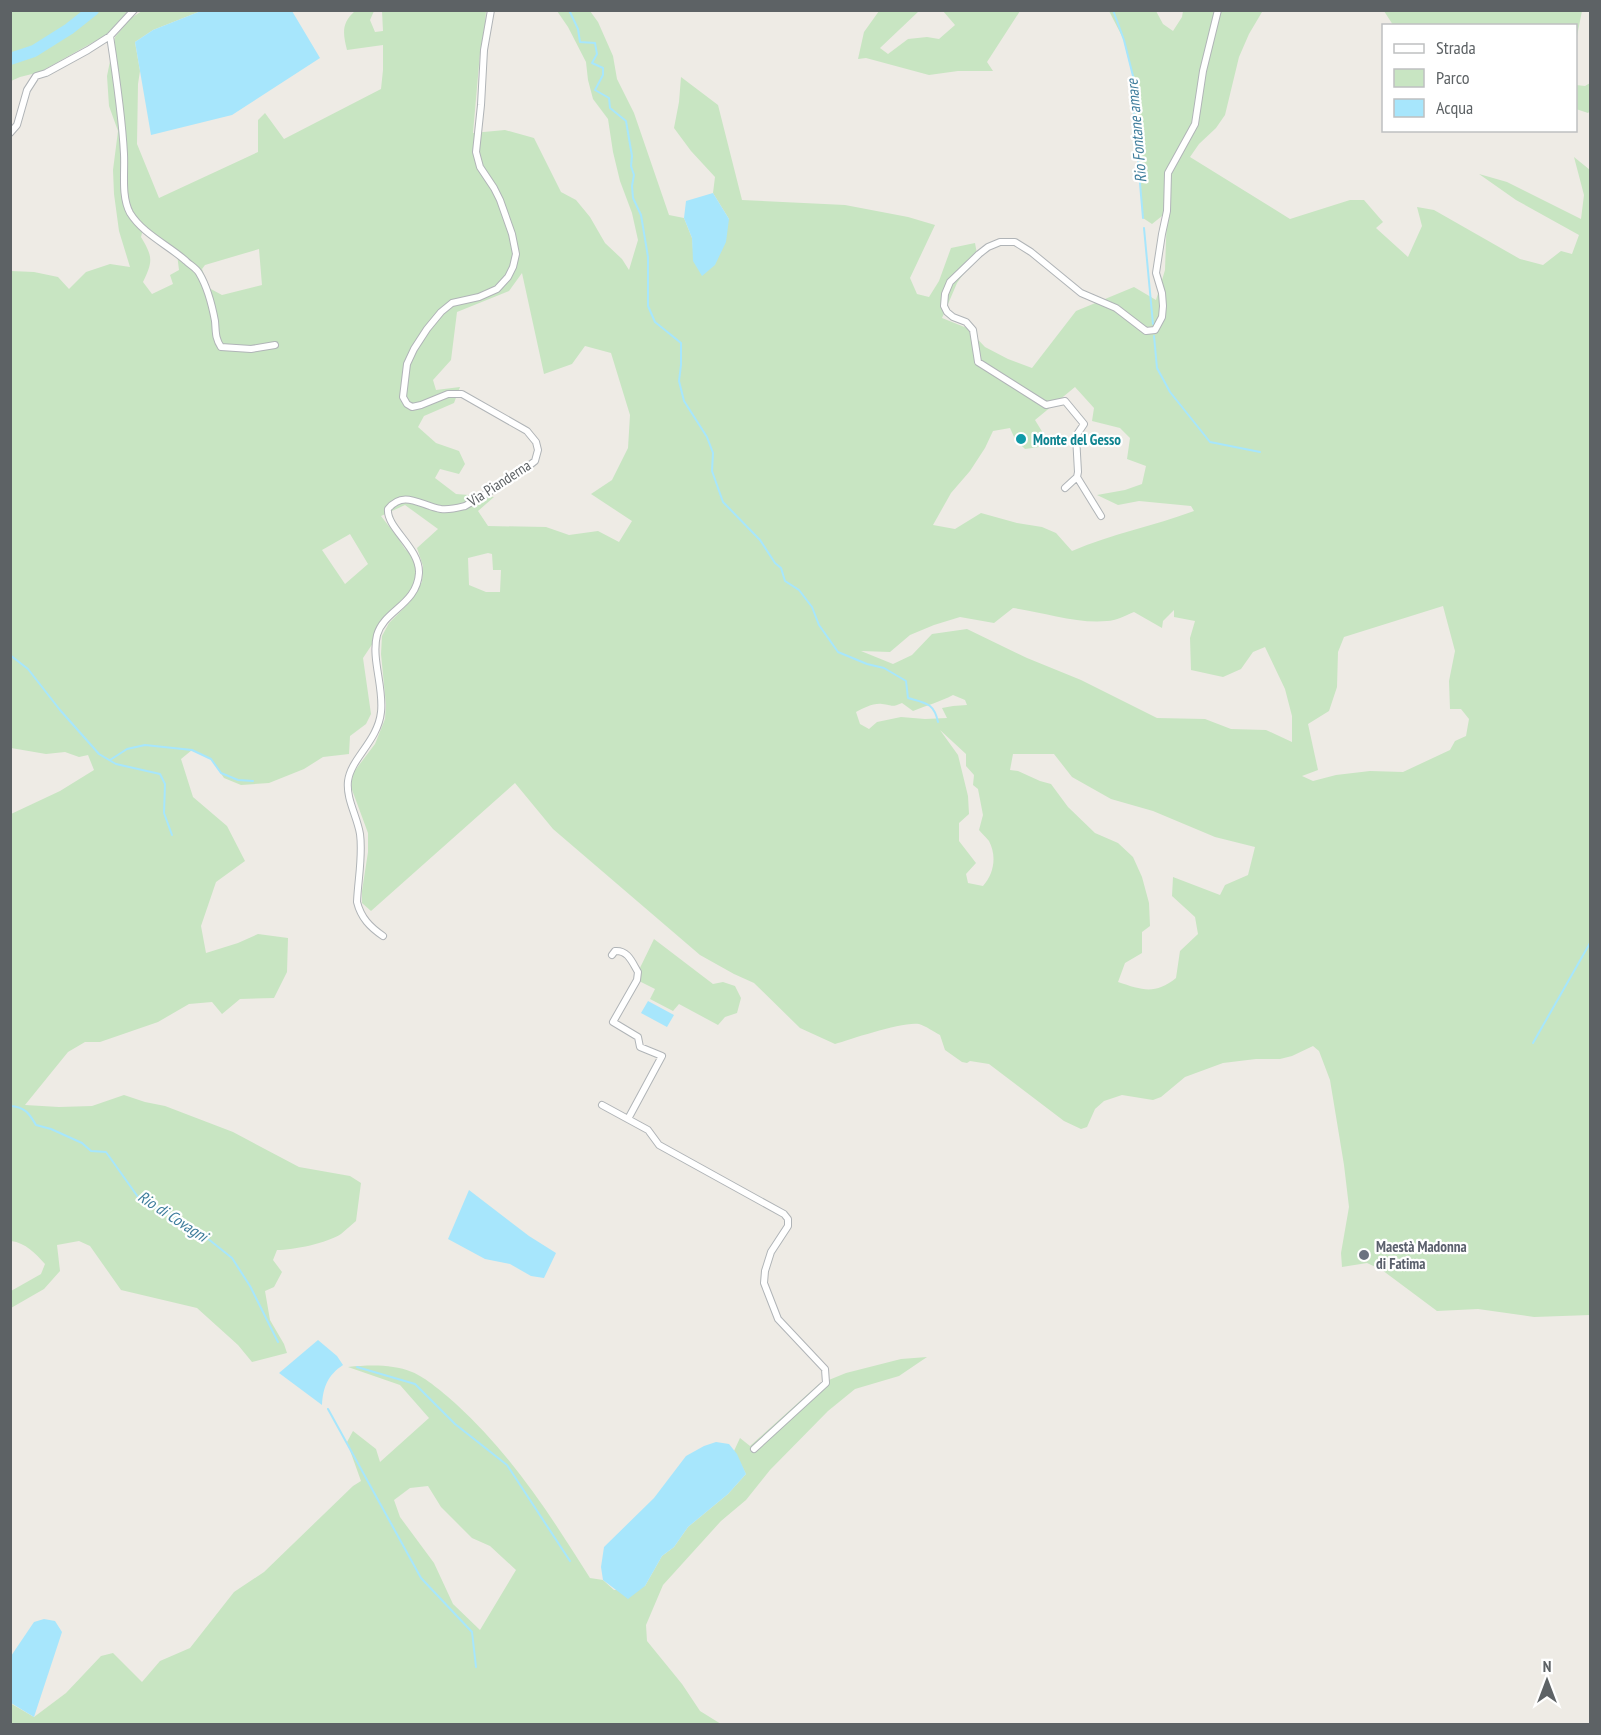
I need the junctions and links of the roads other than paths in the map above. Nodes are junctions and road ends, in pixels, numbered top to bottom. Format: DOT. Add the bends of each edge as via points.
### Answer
graph roads {
  1 [pos="134,10"];
  2 [pos="491,10"];
  3 [pos="1218,10"];
  4 [pos="110,36"];
  5 [pos="10,133"];
  6 [pos="275,345"];
  7 [pos="1077,477"];
  8 [pos="1065,488"];
  9 [pos="1101,516"];
  10 [pos="383,936"];
  11 [pos="612,955"];
  12 [pos="602,1105"];
  13 [pos="628,1119"];
  14 [pos="754,1449"];
  1 -- 4 [label="street"];
  2 -- 10 [label="street, Via Pianderna" via="476,152 505,214 516,254 508,277 497,289 452,303 435,318 410,356 404,397 412,407 448,394 462,394 527,431 538,450 535,461 525,470 465,506 440,509 408,499 397,500 388,509 389,519 417,560 418,577 413,593 379,630 376,651 380,719 351,771 348,788 360,835 358,909"];
  3 -- 7 [label="street" via="1195,124 1168,173 1167,211 1156,273 1163,306 1155,330 1146,330 1116,308 1081,292 1015,242 988,247 950,282 945,294 947,312 973,330 978,362 1046,405 1065,401 1084,424 1076,436"];
  4 -- 5 [label="street" via="36,76 27,90 17,125"];
  4 -- 6 [label="street" via="129,212 142,229 198,271 211,302 215,337 221,347 251,349"];
  7 -- 8 [label="street"];
  7 -- 9 [label="street"];
  11 -- 13 [label="street" via="615,951 627,954 638,972 613,1022 638,1037 640,1047 662,1056"];
  12 -- 13 [label="street"];
  13 -- 14 [label="street" via="648,1130 659,1145 788,1219 788,1226 771,1252 764,1283 778,1319 825,1369 826,1383"];
}
